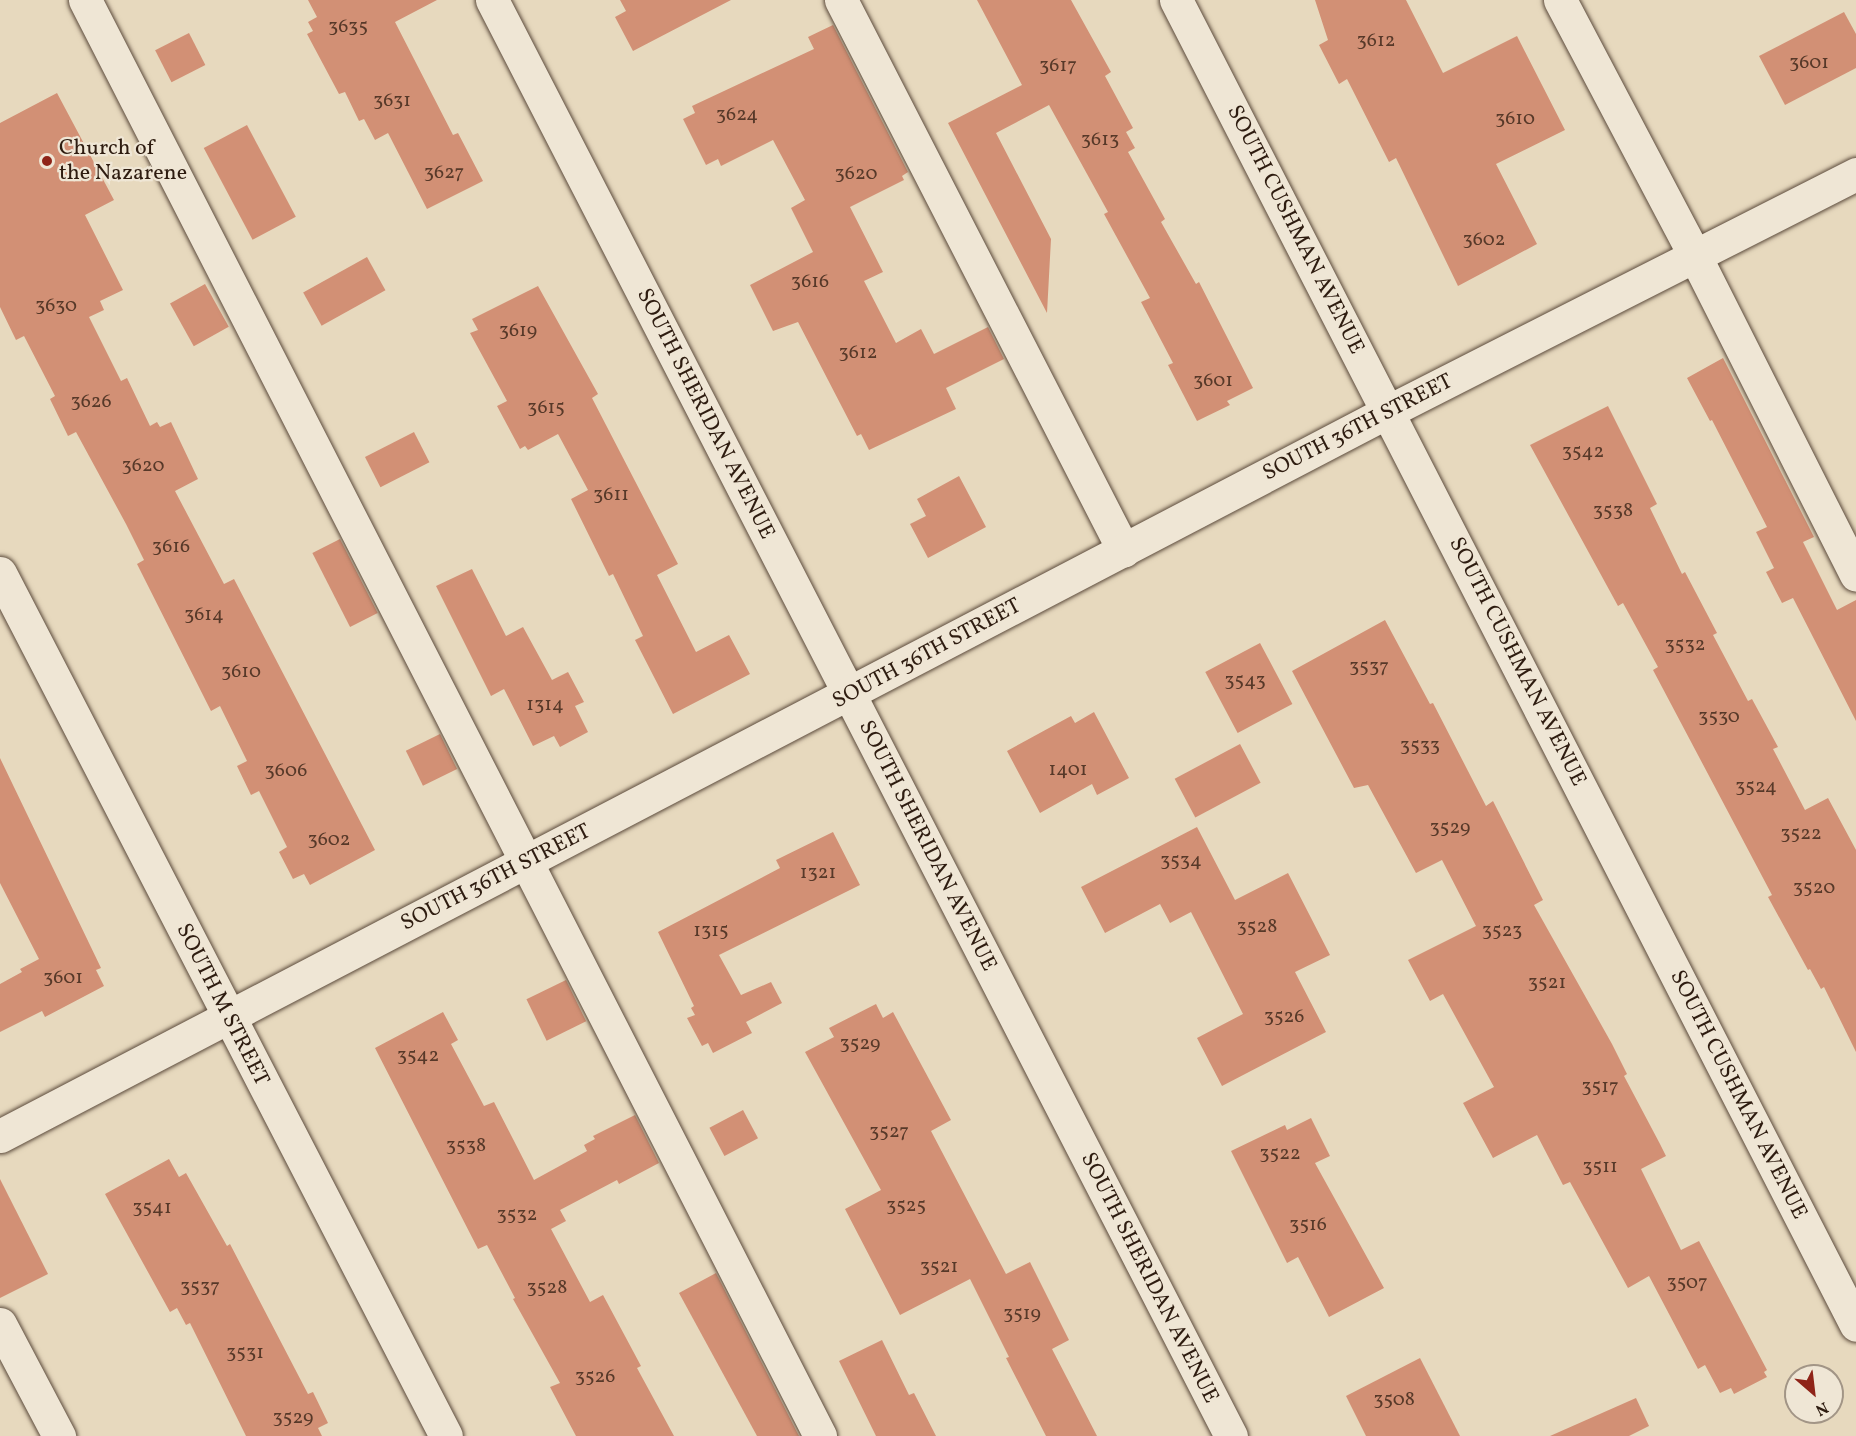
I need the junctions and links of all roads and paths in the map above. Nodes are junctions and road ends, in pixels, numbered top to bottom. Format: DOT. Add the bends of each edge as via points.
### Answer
graph roads {
  1 [pos="85,0"];
  2 [pos="492,0"];
  3 [pos="841,0"];
  4 [pos="1176,0"];
  5 [pos="1560,0"];
  6 [pos="1856,174"];
  7 [pos="1695,256"];
  8 [pos="1389,411"];
  9 [pos="1124,551"];
  10 [pos="0,573"];
  11 [pos="1856,575"];
  12 [pos="849,695"];
  13 [pos="526,863"];
  14 [pos="228,1017"];
  15 [pos="0,1136"];
  16 [pos="0,1323"];
  17 [pos="1856,1325"];
  18 [pos="59,1436"];
  19 [pos="446,1436"];
  20 [pos="820,1436"];
  21 [pos="1231,1436"];
  1 -- 13 [label="street"];
  2 -- 12 [label="street, SOUTH SHERIDAN AVENUE"];
  3 -- 9 [label="street"];
  4 -- 8 [label="street, SOUTH CUSHMAN AVENUE"];
  5 -- 7 [label="street"];
  6 -- 7 [label="street, SOUTH 36TH STREET"];
  7 -- 8 [label="street, SOUTH 36TH STREET"];
  7 -- 11 [label="street"];
  8 -- 9 [label="street, SOUTH 36TH STREET"];
  8 -- 17 [label="street, SOUTH CUSHMAN AVENUE"];
  9 -- 12 [label="street, SOUTH 36TH STREET"];
  10 -- 14 [label="street, SOUTH M STREET"];
  12 -- 13 [label="street, SOUTH 36TH STREET"];
  12 -- 21 [label="street, SOUTH SHERIDAN AVENUE"];
  13 -- 14 [label="street, SOUTH 36TH STREET"];
  13 -- 20 [label="street"];
  14 -- 15 [label="street, SOUTH 36TH STREET"];
  14 -- 19 [label="street, SOUTH M STREET"];
  16 -- 18 [label="street"];
}
